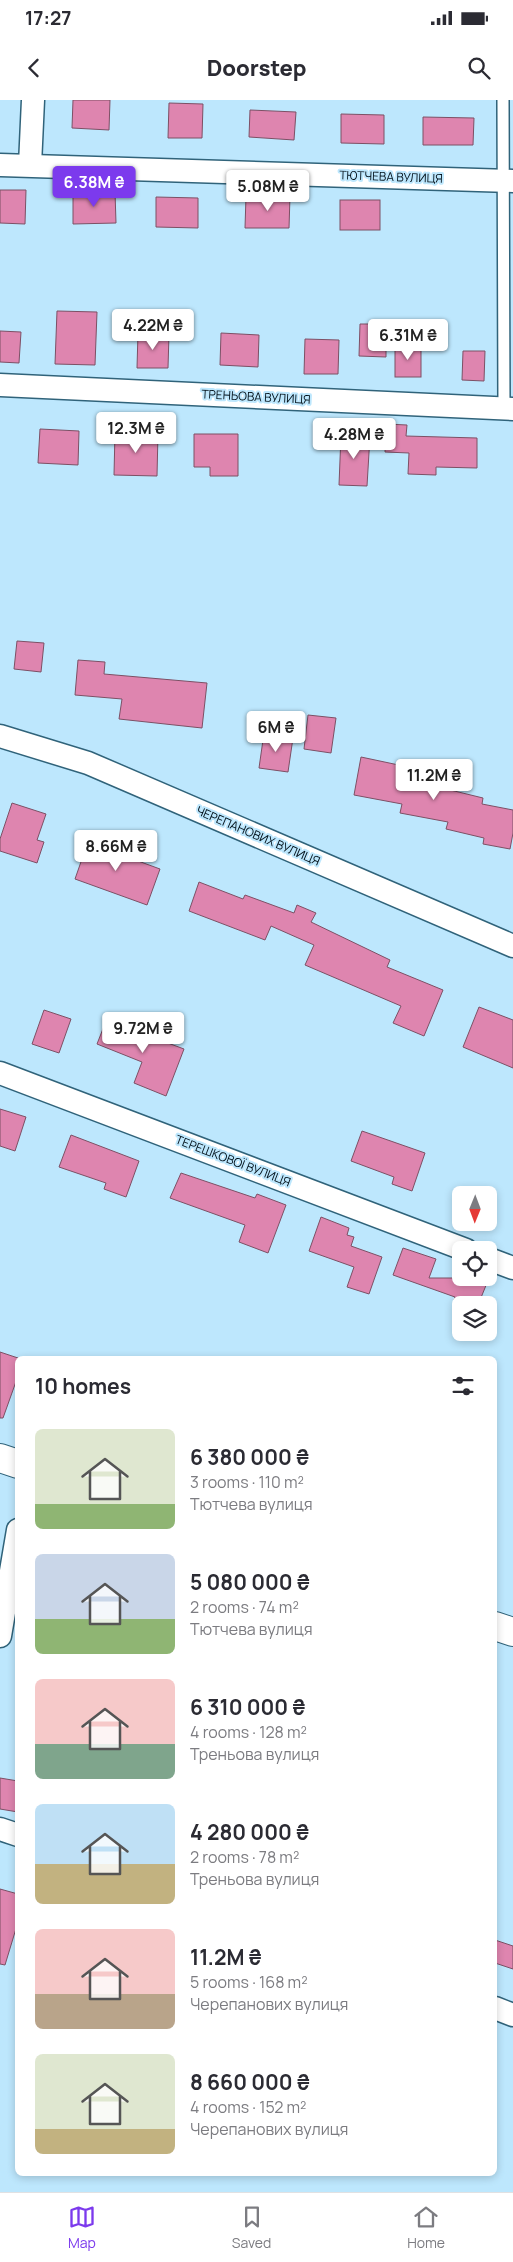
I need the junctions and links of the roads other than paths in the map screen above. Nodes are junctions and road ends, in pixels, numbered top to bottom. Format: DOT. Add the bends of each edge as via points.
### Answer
graph roads {
  1 [pos="33,100"];
  2 [pos="503,100"];
  3 [pos="0,165"];
  4 [pos="30,165"];
  5 [pos="509,180"];
  6 [pos="0,386"];
  7 [pos="508,409"];
  8 [pos="0,736"];
  9 [pos="513,946"];
  10 [pos="0,1073"];
  11 [pos="452,1245"];
  12 [pos="497,1262"];
  13 [pos="513,1268"];
  14 [pos="0,1458"];
  15 [pos="15,1463"];
  16 [pos="15,1548"];
  17 [pos="497,1627"];
  18 [pos="513,1632"];
  19 [pos="0,1636"];
  20 [pos="0,1829"];
  21 [pos="15,1834"];
  22 [pos="497,2009"];
  23 [pos="513,2015"];
  1 -- 4 [label="street"];
  2 -- 5 [label="lane"];
  3 -- 4 [label="street, ТЮТЧЕВА ВУЛИЦЯ"];
  4 -- 5 [label="street, ТЮТЧЕВА ВУЛИЦЯ"];
  5 -- 7 [label="lane"];
  6 -- 7 [label="street, ТРЕНЬОВА ВУЛИЦЯ"];
  8 -- 9 [label="street, ЧЕРЕПАНОВИХ ВУЛИЦЯ" via="88,763"];
  10 -- 11 [label="street, ТЕРЕШКОВОЇ ВУЛИЦЯ"];
  12 -- 13 [label="street"];
  14 -- 15 [label="street"];
  16 -- 19 [label="street"];
  17 -- 18 [label="street"];
  20 -- 21 [label="street"];
  22 -- 23 [label="street"];
}
